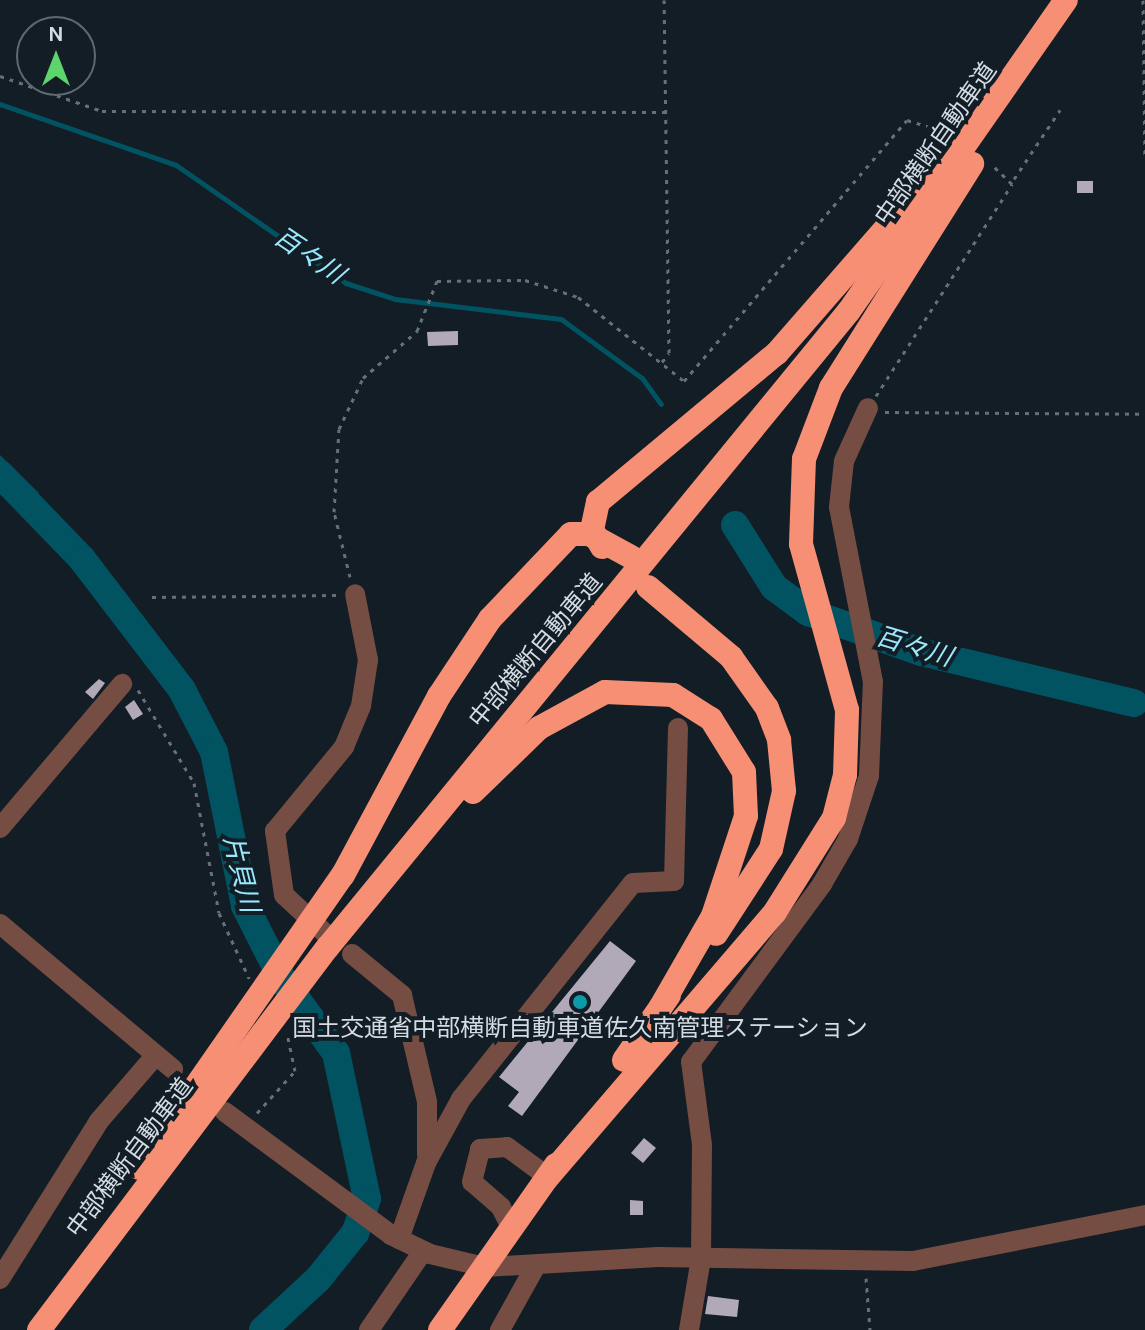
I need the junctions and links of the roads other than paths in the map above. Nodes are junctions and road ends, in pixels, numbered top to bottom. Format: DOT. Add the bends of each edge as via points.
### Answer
graph roads {
  1 [pos="1066,0"];
  2 [pos="1027,62"];
  3 [pos="868,408"];
  4 [pos="595,536"];
  5 [pos="627,562"];
  6 [pos="652,582"];
  7 [pos="355,594"];
  8 [pos="122,684"];
  9 [pos="678,728"];
  10 [pos="0,828"];
  11 [pos="0,924"];
  12 [pos="332,941"];
  13 [pos="666,1016"];
  14 [pos="156,1055"];
  15 [pos="173,1069"];
  16 [pos="213,1111"];
  17 [pos="426,1163"];
  18 [pos="548,1177"];
  19 [pos="1145,1215"];
  20 [pos="508,1235"];
  21 [pos="395,1237"];
  22 [pos="423,1251"];
  23 [pos="701,1258"];
  24 [pos="534,1269"];
  25 [pos="0,1279"];
  26 [pos="44,1322"];
  27 [pos="369,1330"];
  28 [pos="440,1330"];
  29 [pos="500,1330"];
  30 [pos="689,1330"];
  1 -- 2 [label="highway, 中部横断自動車道"];
  2 -- 4 [label="highway" via="786,343 598,502"];
  2 -- 12 [label="highway, 中部横断自動車道" via="849,311"];
  2 -- 13 [label="highway" via="955,196 817,416 799,502 813,586 849,734 834,818 790,893"];
  3 -- 23 [label="street" via="841,481 874,750 848,839 691,1062 702,1145"];
  4 -- 5 [label="highway"];
  4 -- 12 [label="highway" via="564,538 483,628"];
  6 -- 13 [label="highway" via="738,646 774,691 794,745 798,791 771,880"];
  7 -- 12 [label="street" via="368,660 361,706 344,747 275,831 284,895"];
  8 -- 10 [label="street"];
  9 -- 17 [label="street" via="674,881 633,883 618,900 461,1099"];
  11 -- 14 [label="street"];
  12 -- 13 [label="highway" via="517,747 582,700 648,689 711,719 739,756 747,793 726,886"];
  12 -- 16 [label="highway, 中部横断自動車道"];
  12 -- 17 [label="street" via="402,995 427,1102"];
  12 -- 26 [label="highway" via="251,993"];
  13 -- 18 [label="highway"];
  14 -- 15 [label="street"];
  14 -- 25 [label="street" via="99,1121"];
  16 -- 21 [label="street"];
  16 -- 26 [label="highway, 中部横断自動車道"];
  17 -- 21 [label="street"];
  18 -- 20 [label="highway"];
  18 -- 20 [label="street" via="507,1147 480,1149 472,1182 501,1207"];
  19 -- 23 [label="street" via="931,1259"];
  20 -- 28 [label="highway"];
  21 -- 22 [label="street"];
  22 -- 24 [label="street" via="469,1265"];
  22 -- 27 [label="street"];
  23 -- 24 [label="street"];
  23 -- 30 [label="street"];
  24 -- 29 [label="street"];
}
